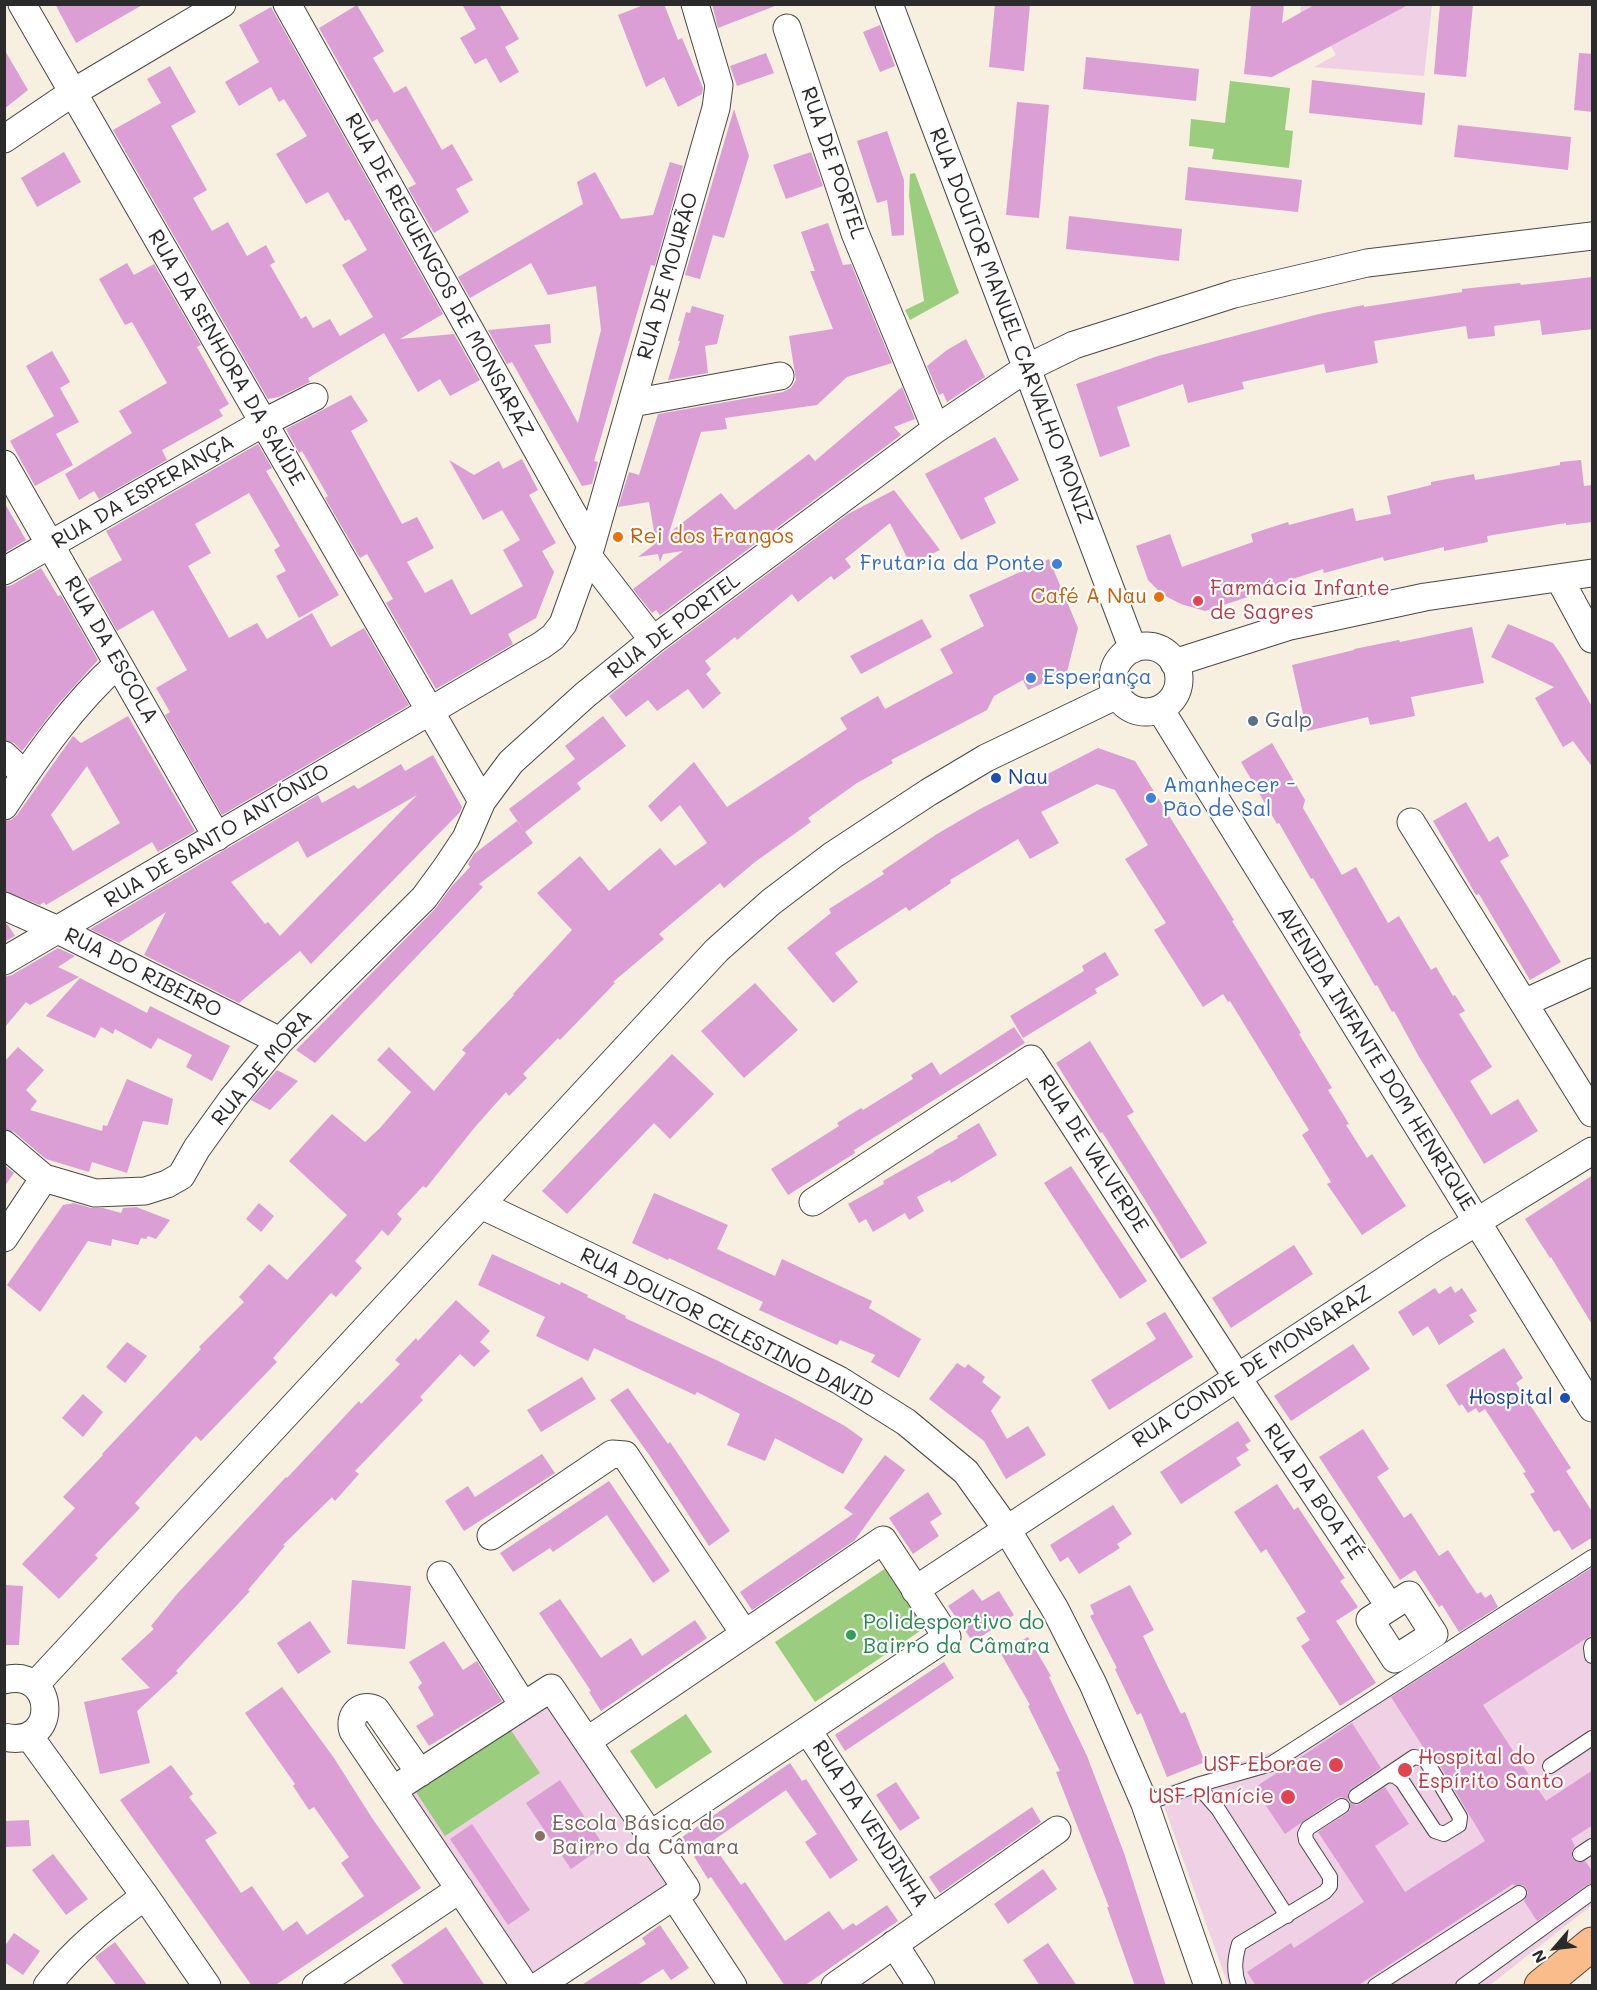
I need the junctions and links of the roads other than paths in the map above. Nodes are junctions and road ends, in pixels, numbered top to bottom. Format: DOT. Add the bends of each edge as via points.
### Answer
graph roads {
  1 [pos="22,4"];
  2 [pos="222,4"];
  3 [pos="287,4"];
  4 [pos="695,4"];
  5 [pos="889,4"];
  6 [pos="787,28"];
  7 [pos="72,93"];
  8 [pos="4,139"];
  9 [pos="1593,236"];
  10 [pos="1028,368"];
  11 [pos="780,376"];
  12 [pos="314,397"];
  13 [pos="632,403"];
  14 [pos="263,423"];
  15 [pos="936,429"];
  16 [pos="4,464"];
  17 [pos="50,545"];
  18 [pos="589,551"];
  19 [pos="4,571"];
  20 [pos="1593,573"];
  21 [pos="1559,578"];
  22 [pos="1593,639"];
  23 [pos="653,640"];
  24 [pos="1133,649"];
  25 [pos="1174,663"];
  26 [pos="118,664"];
  27 [pos="1116,695"];
  28 [pos="1160,709"];
  29 [pos="430,711"];
  30 [pos="4,755"];
  31 [pos="25,775"];
  32 [pos="482,801"];
  33 [pos="4,806"];
  34 [pos="1412,822"];
  35 [pos="217,837"];
  36 [pos="8,908"];
  37 [pos="58,930"];
  38 [pos="4,961"];
  39 [pos="1593,972"];
  40 [pos="1524,1004"];
  41 [pos="280,1041"];
  42 [pos="1593,1113"];
  43 [pos="4,1144"];
  44 [pos="1593,1151"];
  45 [pos="44,1178"];
  46 [pos="813,1202"];
  47 [pos="481,1205"];
  48 [pos="1477,1222"];
  49 [pos="4,1238"];
  50 [pos="1237,1377"];
  51 [pos="1593,1408"];
  52 [pos="1006,1528"];
  53 [pos="491,1536"];
  54 [pos="1593,1557"];
  55 [pos="441,1575"];
  56 [pos="915,1590"];
  57 [pos="1390,1607"];
  58 [pos="744,1633"];
  59 [pos="1593,1645"];
  60 [pos="1593,1656"];
  61 [pos="4,1680"];
  62 [pos="35,1685"];
  63 [pos="523,1705"];
  64 [pos="808,1731"];
  65 [pos="17,1737"];
  66 [pos="1593,1738"];
  67 [pos="587,1741"];
  68 [pos="1550,1766"];
  69 [pos="420,1773"];
  70 [pos="1387,1775"];
  71 [pos="1197,1785"];
  72 [pos="393,1790"];
  73 [pos="1356,1796"];
  74 [pos="1145,1804"];
  75 [pos="1342,1806"];
  76 [pos="1057,1830"];
  77 [pos="650,1834"];
  78 [pos="460,1889"];
  79 [pos="1519,1893"];
  80 [pos="1593,1893"];
  81 [pos="145,1896"];
  82 [pos="674,1896"];
  83 [pos="1287,1916"];
  84 [pos="931,1918"];
  85 [pos="894,1944"];
  86 [pos="1593,1944"];
  87 [pos="552,1982"];
  88 [pos="47,1986"];
  89 [pos="207,1986"];
  90 [pos="316,1986"];
  91 [pos="525,1986"];
  92 [pos="733,1986"];
  93 [pos="835,1986"];
  94 [pos="921,1986"];
  95 [pos="1208,1986"];
  96 [pos="1239,1986"];
  97 [pos="1375,1986"];
  98 [pos="1463,1986"];
  99 [pos="1541,1986"];
  1 -- 7 [label="street, RUA DA SENHORA DA SAÚDE"];
  2 -- 7 [label="street"];
  3 -- 18 [label="street, RUA DE REGUENGOS DE MONSARAZ"];
  4 -- 13 [label="street, RUA DE MOURÃO" via="719,85 716,108"];
  5 -- 10 [label="street, RUA DOUTOR MANUEL CARVALHO MONIZ"];
  6 -- 15 [label="street, RUA DE PORTEL" via="855,233"];
  7 -- 8 [label="street"];
  7 -- 14 [label="street, RUA DA SENHORA DA SAÚDE"];
  9 -- 10 [label="street, RUA DE PORTEL" via="1367,263 1234,294 1074,345"];
  10 -- 15 [label="street, RUA DE PORTEL"];
  10 -- 24 [label="street, RUA DOUTOR MANUEL CARVALHO MONIZ"];
  11 -- 13 [label="street"];
  12 -- 14 [label="street, RUA DA ESPERANÇA"];
  13 -- 18 [label="street, RUA DE MOURÃO"];
  14 -- 17 [label="street, RUA DA ESPERANÇA"];
  14 -- 29 [label="street, RUA DA SENHORA DA SAÚDE"];
  15 -- 23 [label="street, RUA DE PORTEL"];
  16 -- 17 [label="street, RUA DA ESCOLA"];
  17 -- 19 [label="street, RUA DA ESPERANÇA"];
  17 -- 26 [label="street, RUA DA ESCOLA"];
  18 -- 23 [label="street, RUA DE REGUENGOS DE MONSARAZ"];
  18 -- 29 [label="street, RUA DE SANTO ANTÓNIO" via="562,624 553,637"];
  20 -- 21 [label="street"];
  21 -- 22 [label="street"];
  21 -- 25 [label="street" via="1425,597 1290,626"];
  23 -- 32 [label="street, RUA DE PORTEL" via="511,762"];
  24 -- 25 [label="street" via="1156,648"];
  24 -- 27 [label="street" via="1122,656 1115,668"];
  25 -- 28 [label="street" via="1178,673 1175,694"];
  26 -- 31 [label="street" via="92,687"];
  26 -- 35 [label="street, RUA DA ESCOLA"];
  27 -- 28 [label="street" via="1140,712"];
  27 -- 47 [label="street" via="986,758 929,792 833,855 771,902 717,950"];
  28 -- 48 [label="street, AVENIDA INFANTE DOM HENRIQUE"];
  29 -- 32 [label="street, RUA DA SENHORA DA SAÚDE"];
  29 -- 35 [label="street, RUA DE SANTO ANTÓNIO"];
  30 -- 31 [label="street"];
  31 -- 33 [label="street"];
  32 -- 41 [label="street, RUA DE MORA" via="466,838 424,898"];
  34 -- 40 [label="street"];
  35 -- 37 [label="street, RUA DE SANTO ANTÓNIO"];
  36 -- 37 [label="street, RUA DO RIBEIRO"];
  37 -- 38 [label="street, RUA DE SANTO ANTÓNIO"];
  37 -- 41 [label="street, RUA DO RIBEIRO"];
  39 -- 40 [label="street"];
  40 -- 42 [label="street"];
  41 -- 45 [label="street, RUA DE MORA" via="232,1098 181,1176 145,1191 123,1193 95,1193"];
  43 -- 45 [label="street"];
  44 -- 48 [label="street, RUA CONDE DE MONSARAZ"];
  45 -- 49 [label="street"];
  46 -- 50 [label="street, RUA DE VALVERDE" via="1031,1059"];
  47 -- 52 [label="street, RUA DOUTOR CELESTINO DAVID" via="839,1380 906,1422 966,1472"];
  47 -- 62 [label="street"];
  48 -- 50 [label="street, RUA CONDE DE MONSARAZ"];
  48 -- 51 [label="street, AVENIDA INFANTE DOM HENRIQUE"];
  50 -- 52 [label="street, RUA CONDE DE MONSARAZ"];
  50 -- 57 [label="street, RUA DA BOA FÉ"];
  52 -- 56 [label="street, RUA CONDE DE MONSARAZ"];
  52 -- 74 [label="street, RUA DOUTOR CELESTINO DAVID" via="1084,1665"];
  53 -- 58 [label="street" via="612,1454 625,1455"];
  54 -- 71 [label="lane" via="1270,1764"];
  55 -- 63 [label="street"];
  56 -- 58 [label="street" via="883,1540"];
  56 -- 64 [label="street" via="947,1637"];
  58 -- 67 [label="street"];
  59 -- 60 [label="lane"];
  61 -- 62 [label="street" via="25,1679"];
  62 -- 65 [label="street" via="43,1695 44,1719 38,1729"];
  63 -- 67 [label="street" via="551,1688"];
  63 -- 69 [label="street"];
  64 -- 77 [label="street"];
  64 -- 84 [label="street, RUA DA VENDINHA"];
  65 -- 81 [label="street"];
  66 -- 68 [label="lane"];
  67 -- 77 [label="street"];
  69 -- 72 [label="street"];
  69 -- 72 [label="street" via="376,1710 358,1710 351,1719 354,1731"];
  70 -- 70 [label="lane" via="1402,1781 1436,1831 1444,1834 1459,1825 1460,1817 1425,1760 1414,1757"];
  70 -- 73 [label="lane"];
  71 -- 74 [label="lane"];
  71 -- 83 [label="lane" via="1218,1809"];
  72 -- 78 [label="street"];
  74 -- 95 [label="street, RUA DOUTOR CELESTINO DAVID"];
  75 -- 83 [label="lane" via="1305,1834 1330,1877 1330,1886"];
  76 -- 84 [label="street, RUA DA VENDINHA"];
  77 -- 82 [label="street" via="686,1888"];
  78 -- 90 [label="street"];
  78 -- 91 [label="street"];
  79 -- 97 [label="lane"];
  80 -- 98 [label="lane"];
  81 -- 88 [label="street" via="92,1937"];
  81 -- 89 [label="street"];
  82 -- 87 [label="street"];
  82 -- 92 [label="street"];
  83 -- 96 [label="lane" via="1239,1944 1235,1977"];
  84 -- 85 [label="street, RUA DA VENDINHA"];
  85 -- 93 [label="street, RUA DA VENDINHA"];
  85 -- 94 [label="street"];
  86 -- 99 [label="main road"];
}
